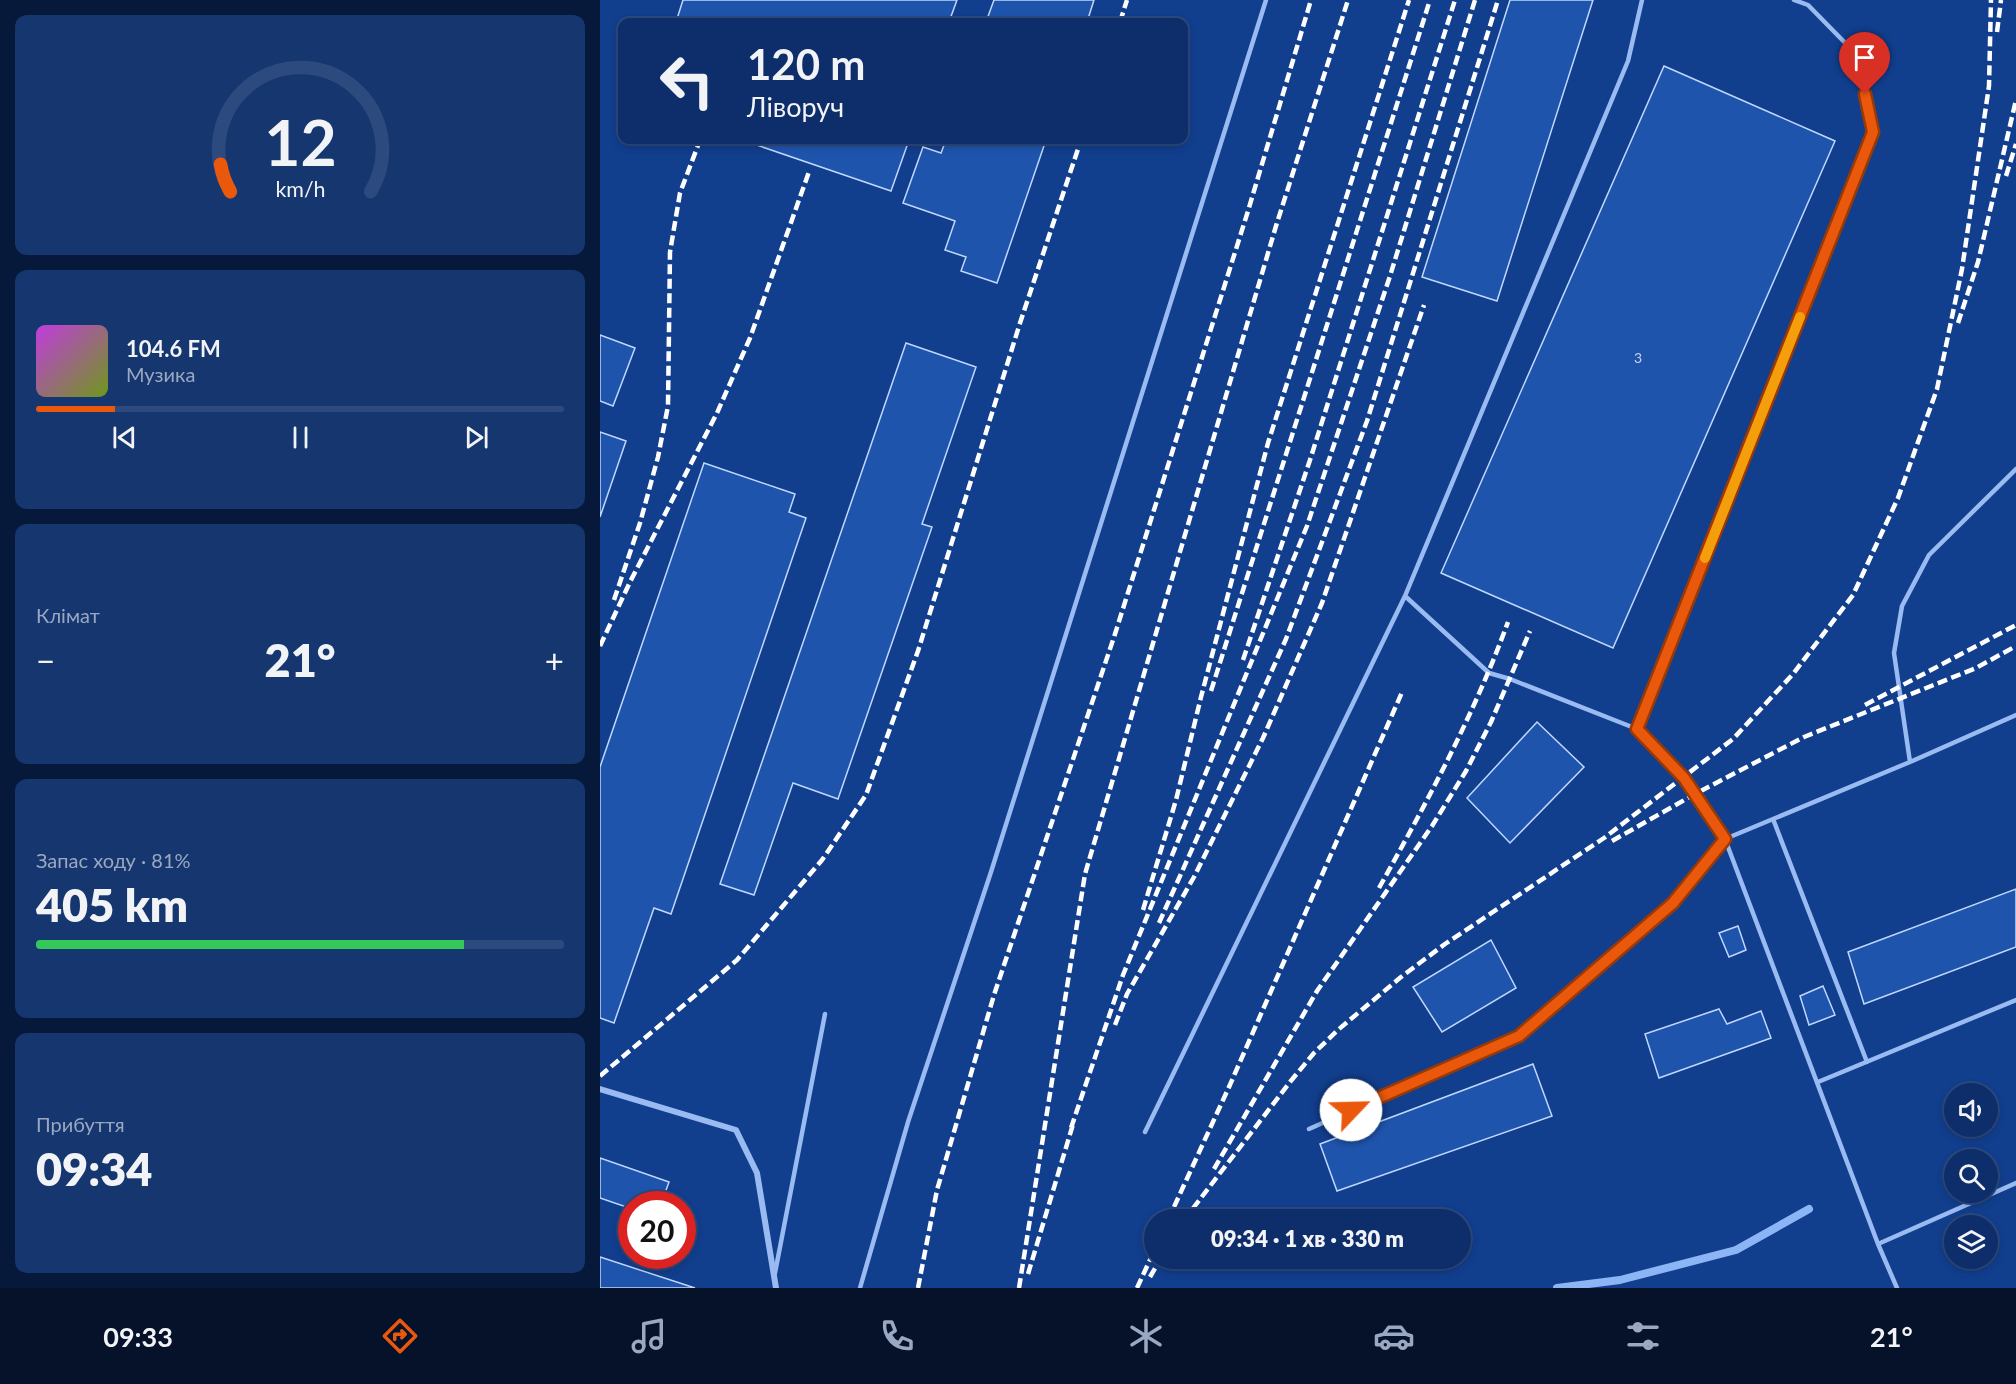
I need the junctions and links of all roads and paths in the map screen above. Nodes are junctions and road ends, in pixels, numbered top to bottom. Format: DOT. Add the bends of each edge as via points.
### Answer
graph roads {
  1 [pos="1266,0"];
  2 [pos="1642,0"];
  3 [pos="1794,0"];
  4 [pos="1809,3"];
  5 [pos="2016,469"];
  6 [pos="1405,596"];
  7 [pos="2016,715"];
  8 [pos="1637,729"];
  9 [pos="1910,762"];
  10 [pos="1773,819"];
  11 [pos="1725,839"];
  12 [pos="2016,1000"];
  13 [pos="825,1014"];
  14 [pos="1867,1062"];
  15 [pos="1818,1082"];
  16 [pos="600,1089"];
  17 [pos="1309,1129"];
  18 [pos="1145,1132"];
  19 [pos="2016,1183"];
  20 [pos="1878,1244"];
  21 [pos="775,1275"];
  22 [pos="776,1288"];
  23 [pos="860,1288"];
  24 [pos="1897,1288"];
  1 -- 23 [label="lane" via="991,872 908,1122"];
  2 -- 6 [label="lane" via="1628,61"];
  3 -- 4 [label="lane"];
  4 -- 8 [label="lane" via="1857,55 1873,132"];
  5 -- 9 [label="lane" via="1929,555 1902,606 1894,653"];
  6 -- 8 [label="lane" via="1489,672"];
  6 -- 18 [label="lane"];
  7 -- 9 [label="lane"];
  8 -- 11 [label="lane" via="1684,778"];
  9 -- 10 [label="lane"];
  10 -- 11 [label="lane"];
  10 -- 14 [label="lane"];
  11 -- 15 [label="lane"];
  11 -- 17 [label="lane" via="1673,903 1519,1036"];
  12 -- 14 [label="lane"];
  13 -- 21 [label="lane"];
  14 -- 15 [label="lane"];
  15 -- 20 [label="lane"];
  16 -- 21 [label="street" via="736,1130 757,1173"];
  19 -- 20 [label="lane"];
  20 -- 24 [label="lane"];
  21 -- 22 [label="street"];
}
